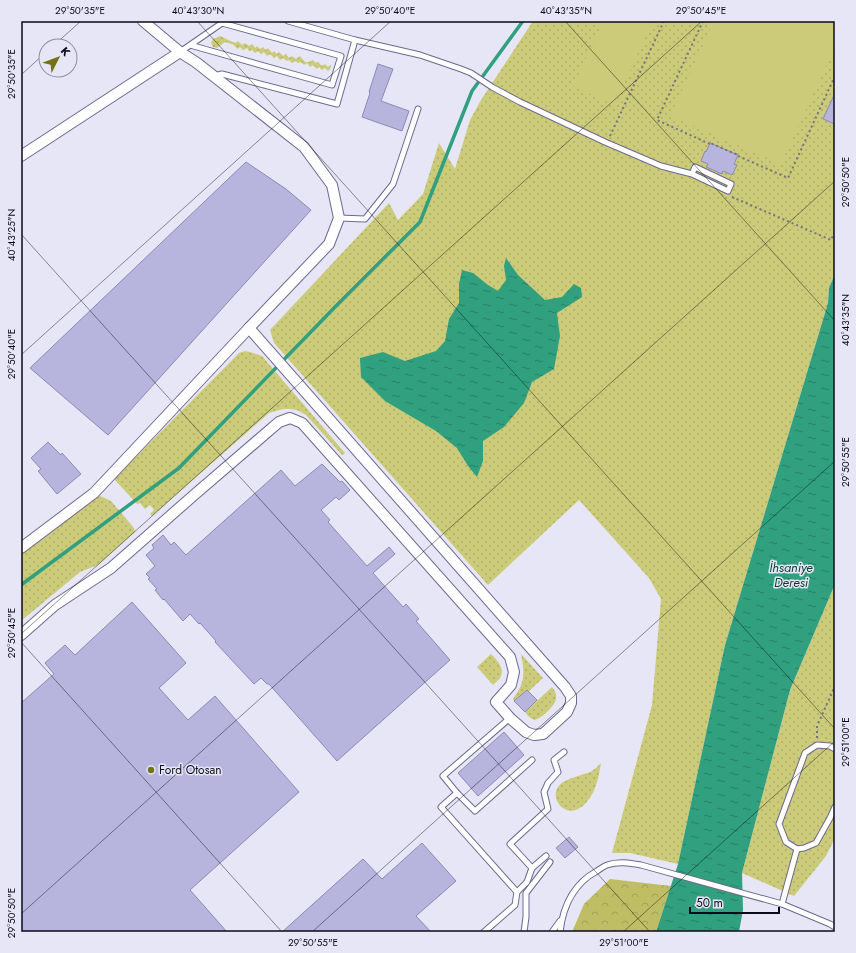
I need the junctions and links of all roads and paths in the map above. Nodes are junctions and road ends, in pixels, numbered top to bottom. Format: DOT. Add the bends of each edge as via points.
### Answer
graph roads {
  1 [pos="144,21"];
  2 [pos="288,21"];
  3 [pos="664,21"];
  4 [pos="703,21"];
  5 [pos="222,22"];
  6 [pos="355,40"];
  7 [pos="190,45"];
  8 [pos="180,52"];
  9 [pos="214,76"];
  10 [pos="835,76"];
  11 [pos="418,110"];
  12 [pos="607,143"];
  13 [pos="21,156"];
  14 [pos="692,174"];
  15 [pos="728,191"];
  16 [pos="339,218"];
  17 [pos="835,231"];
  18 [pos="249,328"];
  19 [pos="21,548"];
  20 [pos="21,635"];
  21 [pos="835,686"];
  22 [pos="510,718"];
  23 [pos="817,745"];
  24 [pos="835,749"];
  25 [pos="564,752"];
  26 [pos="532,760"];
  27 [pos="457,793"];
  28 [pos="835,806"];
  29 [pos="797,849"];
  30 [pos="546,856"];
  31 [pos="550,862"];
  32 [pos="532,868"];
  33 [pos="517,892"];
  34 [pos="782,904"];
  35 [pos="562,918"];
  36 [pos="835,927"];
  37 [pos="484,932"];
  38 [pos="524,932"];
  39 [pos="552,932"];
  40 [pos="560,932"];
  1 -- 8 [label="street"];
  2 -- 6 [label="lane"];
  3 -- 12 [label="path"];
  4 -- 10 [label="path" via="657,120 788,178"];
  5 -- 7 [label="lane"];
  5 -- 7 [label="lane" via="341,56 332,85"];
  6 -- 9 [label="lane" via="337,104 222,74"];
  6 -- 12 [label="lane" via="420,55 471,73 520,102"];
  7 -- 8 [label="lane"];
  8 -- 9 [label="street"];
  8 -- 13 [label="street"];
  9 -- 16 [label="street" via="304,147 332,185"];
  11 -- 16 [label="lane" via="393,184 365,219"];
  12 -- 14 [label="lane" via="662,166"];
  14 -- 15 [label="lane"];
  14 -- 15 [label="lane" via="695,167 731,184"];
  15 -- 17 [label="path" via="732,197 831,240"];
  16 -- 18 [label="street" via="329,244"];
  18 -- 19 [label="street" via="94,493"];
  18 -- 22 [label="street" via="571,696 567,712 543,734 534,735 526,732"];
  20 -- 22 [label="street" via="55,605 111,568 279,422 290,418 302,423 510,657 514,672 511,684 496,702"];
  21 -- 23 [label="path" via="817,726"];
  22 -- 27 [label="lane" via="443,776"];
  23 -- 24 [label="lane"];
  23 -- 29 [label="lane" via="805,753 779,824 786,842"];
  25 -- 32 [label="lane" via="554,760 558,772 544,792 548,809 510,844"];
  26 -- 27 [label="lane" via="475,812"];
  27 -- 33 [label="lane" via="441,807"];
  28 -- 29 [label="lane" via="816,843"];
  29 -- 34 [label="lane"];
  30 -- 32 [label="lane"];
  31 -- 38 [label="lane" via="526,893"];
  32 -- 33 [label="lane" via="528,882"];
  33 -- 37 [label="lane" via="514,905"];
  34 -- 35 [label="lane" via="641,865 624,863 608,865 587,876 566,905"];
  34 -- 36 [label="lane"];
  35 -- 39 [label="lane"];
  35 -- 40 [label="lane"];
}
